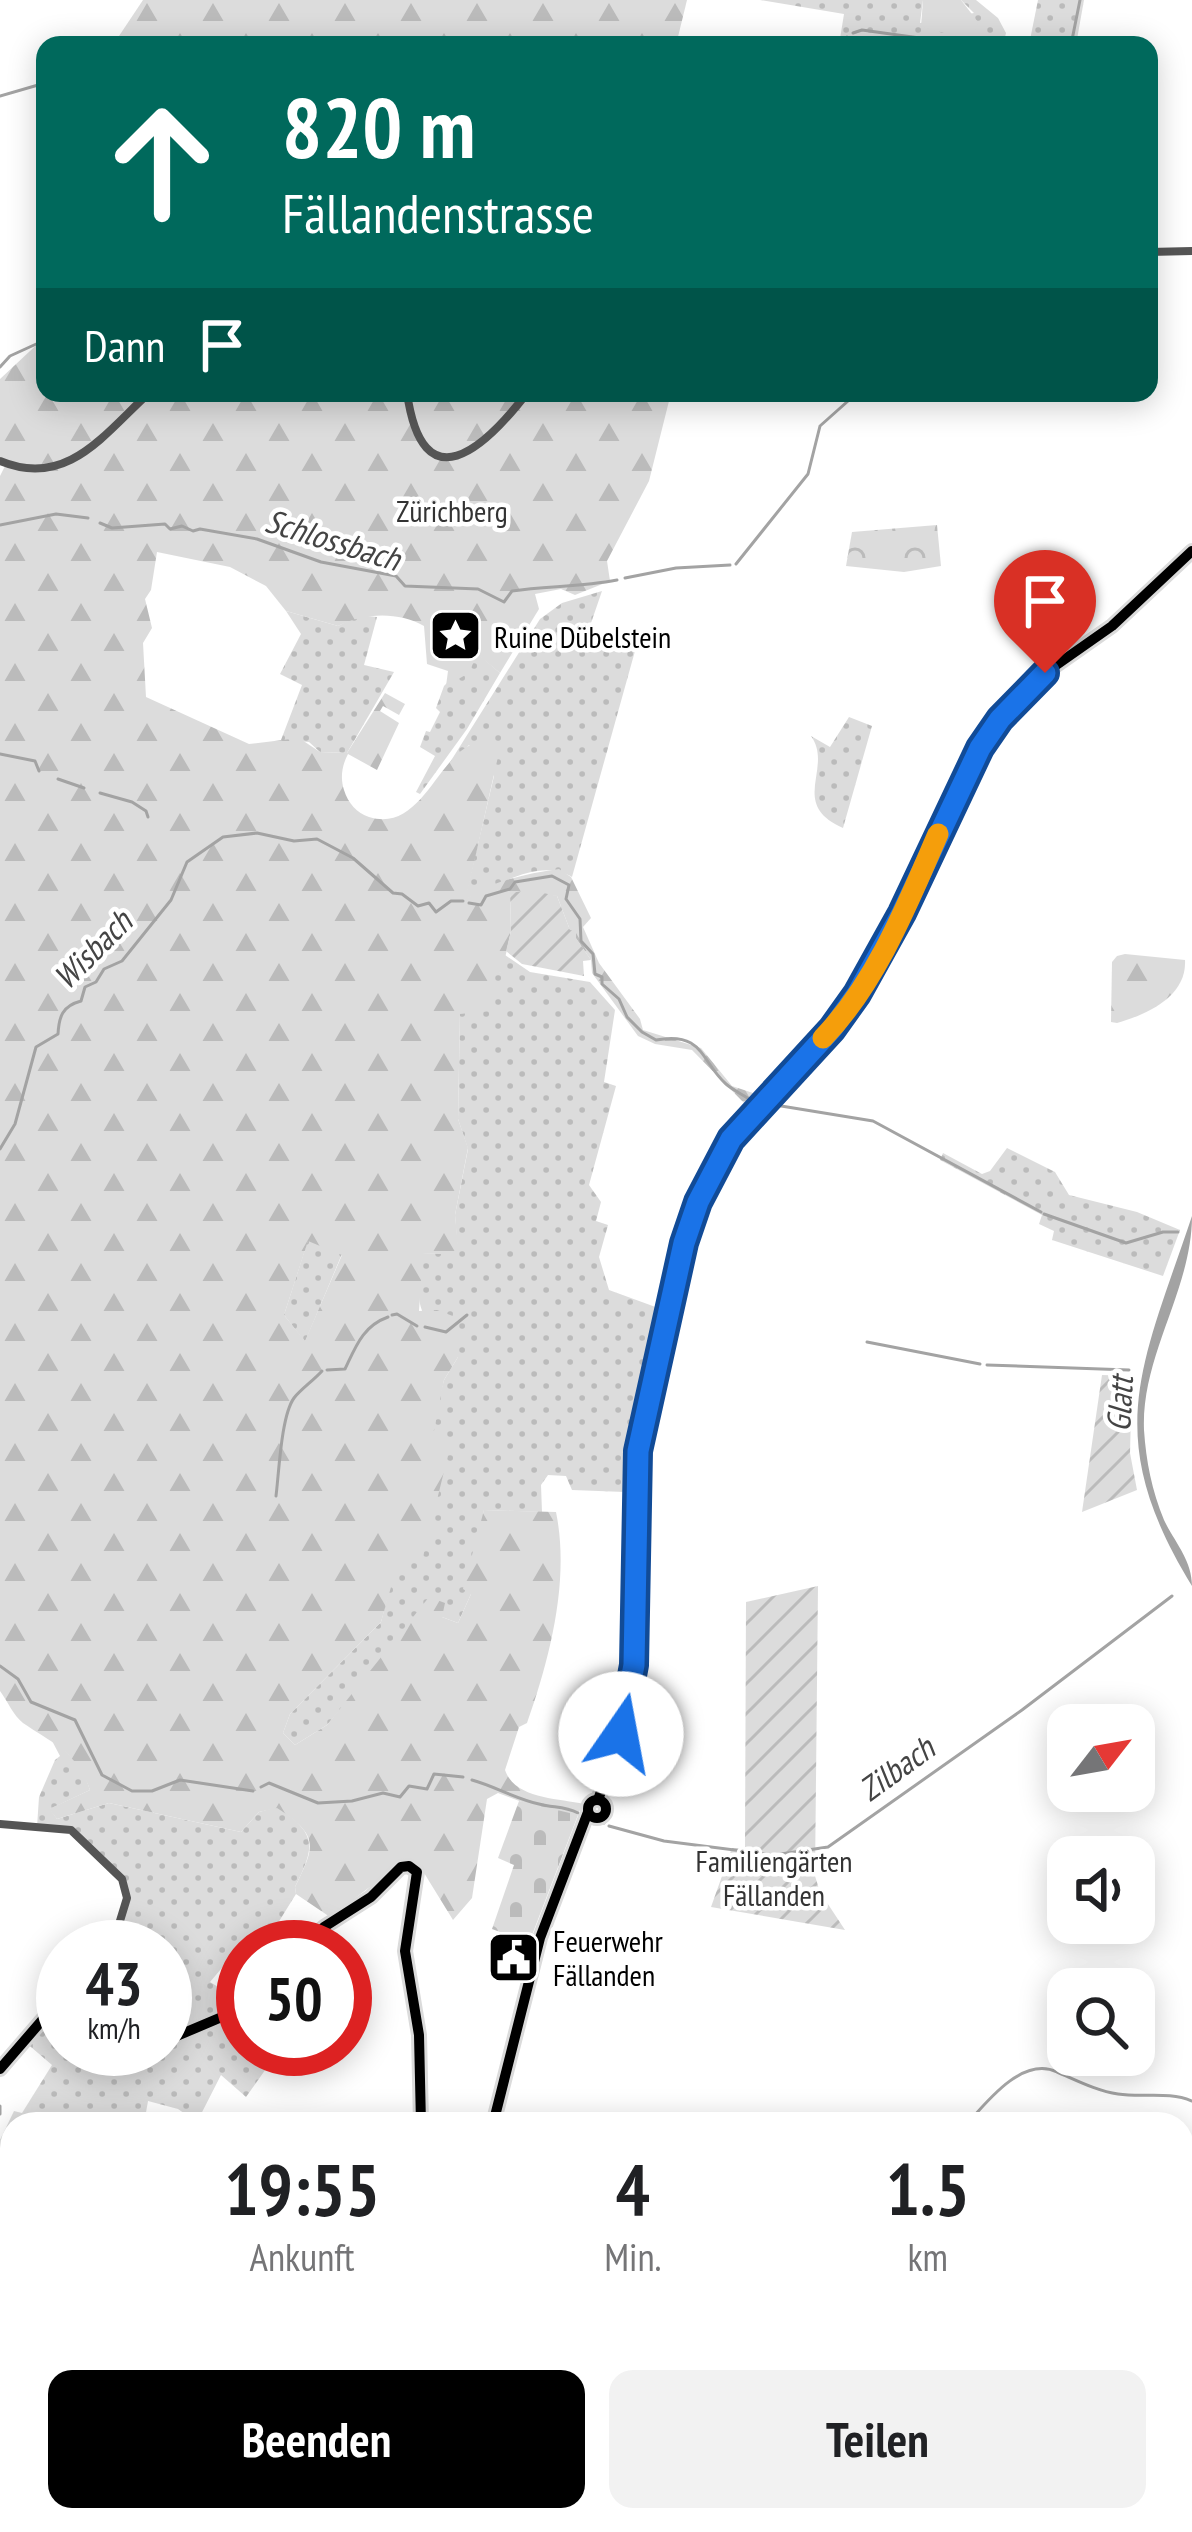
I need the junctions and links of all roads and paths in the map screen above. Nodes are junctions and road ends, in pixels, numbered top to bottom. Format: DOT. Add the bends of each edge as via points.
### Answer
graph roads {
  1 [pos="1192,251"];
  2 [pos="1158,252"];
  3 [pos="138,402"];
  4 [pos="408,402"];
  5 [pos="519,402"];
  6 [pos="0,460"];
  7 [pos="1192,551"];
  8 [pos="0,1824"];
  9 [pos="121,1920"];
  10 [pos="336,1920"];
  11 [pos="36,2027"];
  12 [pos="0,2069"];
  13 [pos="421,2112"];
  14 [pos="496,2112"];
  1 -- 2 [label="street"];
  3 -- 6 [label="street" via="66,464 36,470"];
  4 -- 5 [label="street" via="419,441 453,457 476,449"];
  7 -- 14 [label="main road" via="1000,719 857,994 720,1156 684,1243 638,1451 631,1698 598,1800 606,1811 592,1815 539,1938"];
  8 -- 9 [label="street" via="68,1828 122,1879"];
  10 -- 13 [label="main road" via="400,1867 417,1872 404,1937"];
  11 -- 12 [label="main road"];
}
